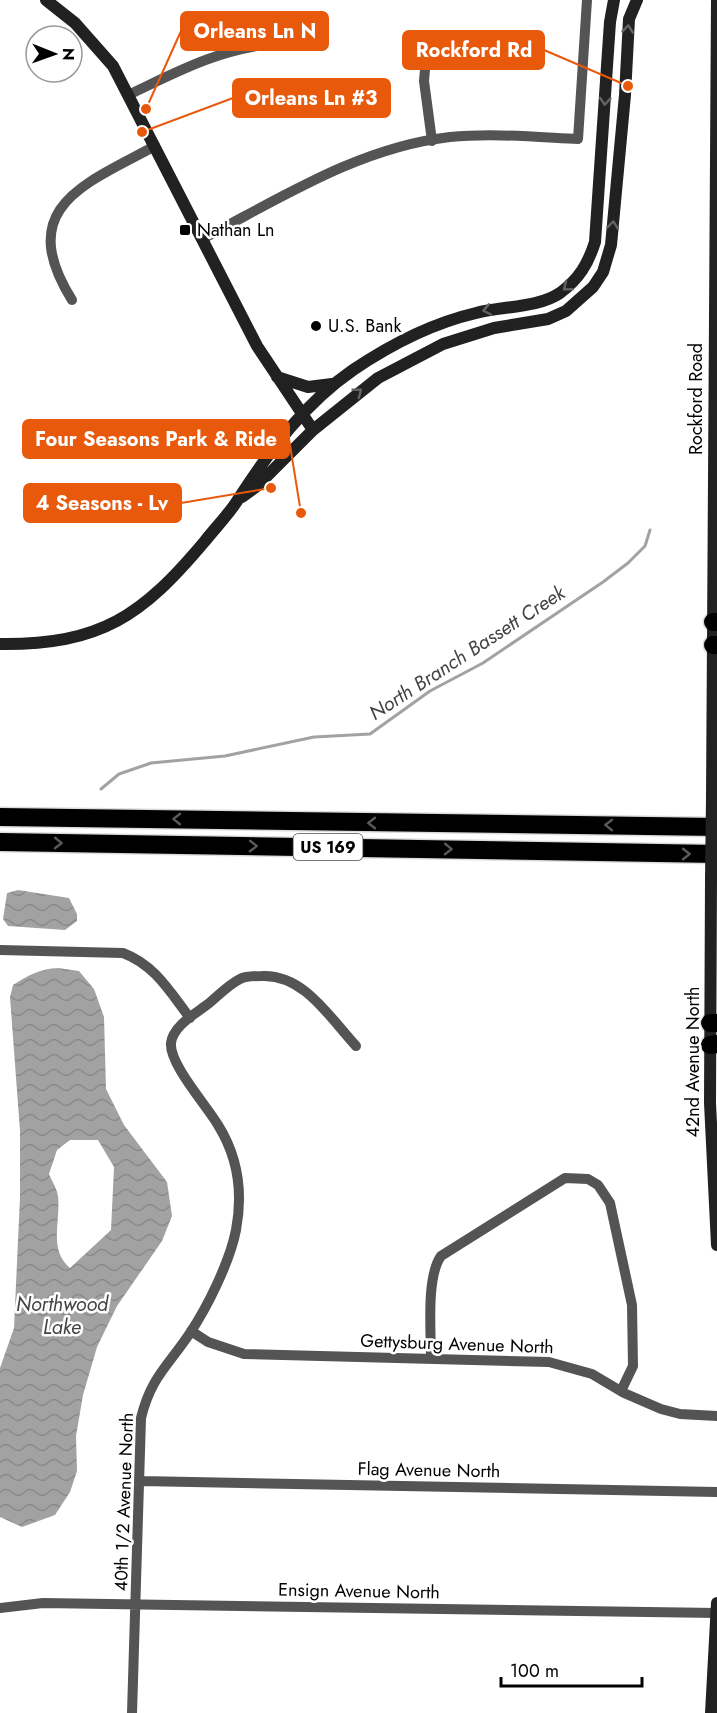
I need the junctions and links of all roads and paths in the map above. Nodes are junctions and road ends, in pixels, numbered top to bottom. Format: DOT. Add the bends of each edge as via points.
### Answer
graph roads {
  1 [pos="46,0"];
  2 [pos="587,0"];
  3 [pos="614,0"];
  4 [pos="637,0"];
  5 [pos="717,0"];
  6 [pos="270,44"];
  7 [pos="426,58"];
  8 [pos="130,94"];
  9 [pos="432,141"];
  10 [pos="155,146"];
  11 [pos="202,239"];
  12 [pos="72,300"];
  13 [pos="277,377"];
  14 [pos="336,384"];
  15 [pos="302,414"];
  16 [pos="313,430"];
  17 [pos="239,500"];
  18 [pos="715,622"];
  19 [pos="0,644"];
  20 [pos="715,645"];
  21 [pos="712,798"];
  22 [pos="0,817"];
  23 [pos="717,827"];
  24 [pos="0,842"];
  25 [pos="717,854"];
  26 [pos="0,950"];
  27 [pos="190,1018"];
  28 [pos="713,1023"];
  29 [pos="713,1045"];
  30 [pos="356,1046"];
  31 [pos="717,1245"];
  32 [pos="191,1331"];
  33 [pos="431,1358"];
  34 [pos="621,1391"];
  35 [pos="717,1416"];
  36 [pos="140,1481"];
  37 [pos="717,1492"];
  38 [pos="717,1603"];
  39 [pos="136,1604"];
  40 [pos="0,1608"];
  41 [pos="717,1613"];
  42 [pos="132,1713"];
  43 [pos="711,1713"];
  1 -- 8 [label="street" via="96,45"];
  2 -- 9 [label="street" via="578,139 479,135"];
  3 -- 14 [label="street, one-way" via="595,242 588,264 576,280 545,300 475,313 427,330 382,352"];
  16 -- 4 [label="street, one-way" via="378,378 406,362 443,344 494,328 548,319 566,311 593,287 603,272 611,244 628,27"];
  5 -- 18 [label="street, Rockford Road"];
  6 -- 8 [label="street" via="199,60"];
  7 -- 9 [label="street" via="424,81"];
  8 -- 10 [label="street"];
  9 -- 11 [label="street" via="348,164"];
  10 -- 11 [label="street"];
  10 -- 12 [label="street" via="75,191 56,217 51,232 52,264"];
  11 -- 13 [label="street"];
  13 -- 14 [label="street" via="314,388"];
  13 -- 15 [label="street"];
  14 -- 15 [label="street"];
  15 -- 16 [label="street"];
  15 -- 17 [label="street" via="249,480"];
  16 -- 17 [label="street"];
  17 -- 19 [label="street" via="180,572 140,608 118,621 69,639"];
  18 -- 20 [label="street, Rockford Road"];
  20 -- 21 [label="street, Rockford Road"];
  21 -- 28 [label="street, 42nd Avenue North, bridge"];
  23 -- 22 [label="highway, US 169, one-way"];
  24 -- 25 [label="highway, US 169, one-way"];
  26 -- 27 [label="street" via="129,955 156,973"];
  27 -- 30 [label="street, 40th 1/2 Avenue North" via="241,979 272,975 302,988"];
  27 -- 32 [label="street, 40th 1/2 Avenue North" via="176,1032 172,1052 229,1144 240,1188 236,1232 213,1290"];
  28 -- 29 [label="street, 42nd Avenue North"];
  29 -- 31 [label="street, 42nd Avenue North" via="711,1136"];
  32 -- 33 [label="street, Gettysburg Avenue North" via="208,1342 244,1354"];
  32 -- 36 [label="street, 40th 1/2 Avenue North" via="153,1381 146,1399 141,1418"];
  33 -- 34 [label="street, Gettysburg Avenue North" via="549,1362 592,1374"];
  33 -- 34 [label="street" via="433,1277 436,1263 447,1250 565,1178 588,1179 605,1193 610,1203 630,1292 635,1352"];
  34 -- 35 [label="street, Gettysburg Avenue North" via="680,1414"];
  36 -- 37 [label="street, Flag Avenue North"];
  36 -- 39 [label="street, 40th 1/2 Avenue North"];
  38 -- 41 [label="street"];
  39 -- 40 [label="street, Ensign Avenue North" via="44,1603"];
  39 -- 41 [label="street, Ensign Avenue North"];
  39 -- 42 [label="street, 40th 1/2 Avenue North"];
  41 -- 43 [label="street"];
}
